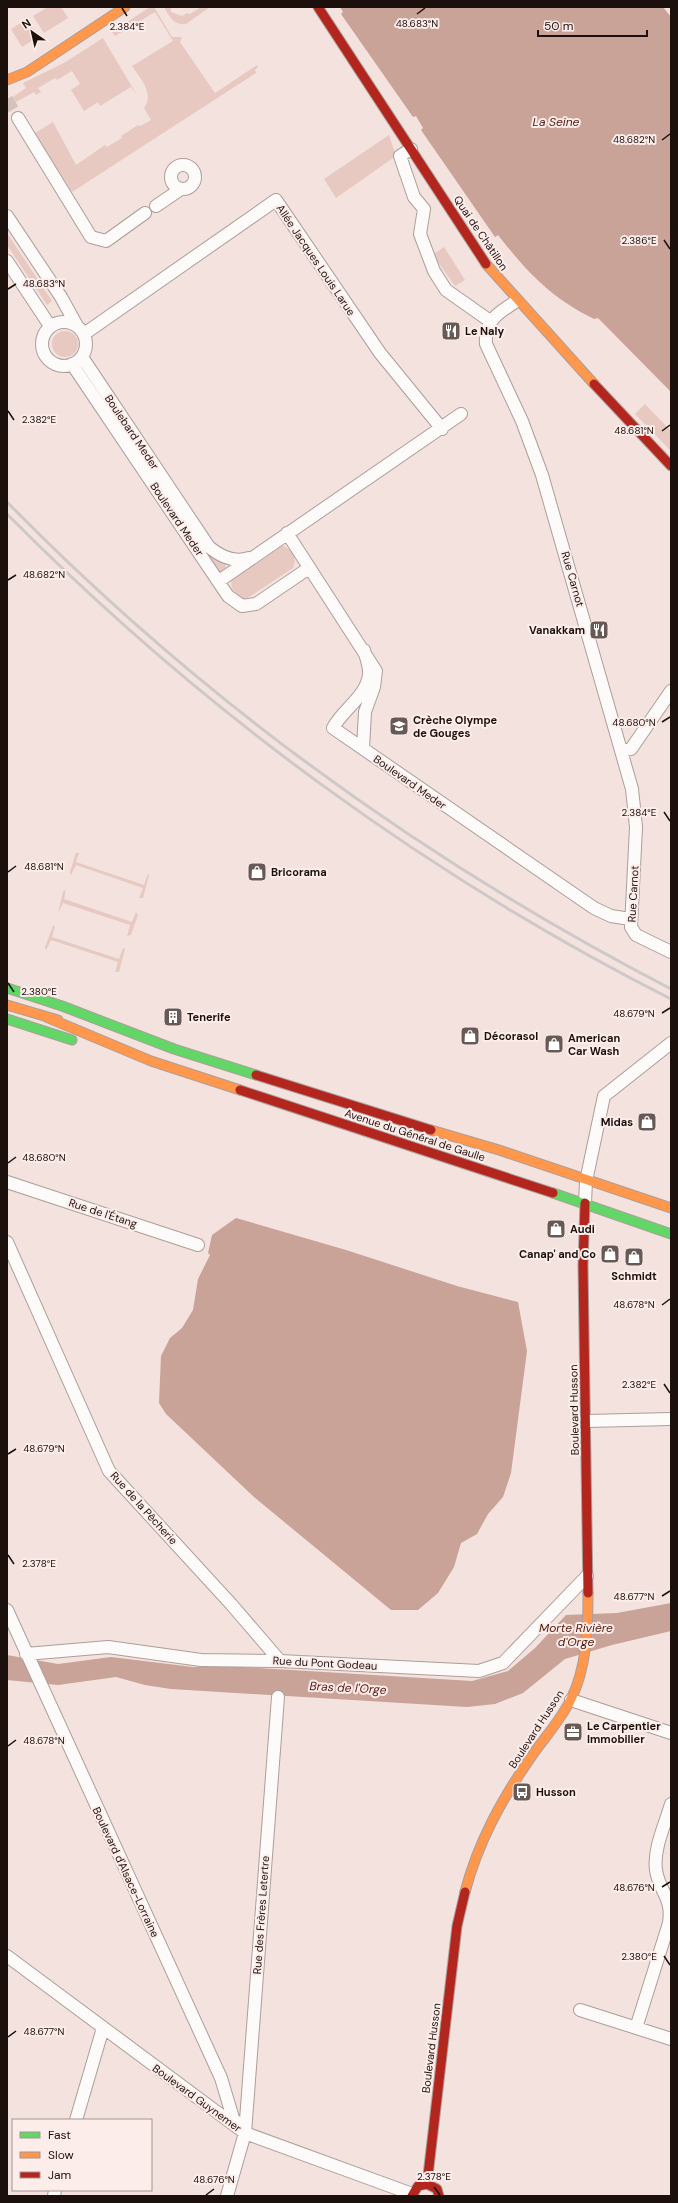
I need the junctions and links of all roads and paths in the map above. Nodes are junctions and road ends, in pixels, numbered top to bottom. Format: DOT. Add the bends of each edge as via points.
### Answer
graph roads {
  1 [pos="125,7"];
  2 [pos="318,7"];
  3 [pos="59,49"];
  4 [pos="7,70"];
  5 [pos="7,80"];
  6 [pos="18,118"];
  7 [pos="411,149"];
  8 [pos="181,189"];
  9 [pos="156,206"];
  10 [pos="145,214"];
  11 [pos="7,216"];
  12 [pos="7,261"];
  13 [pos="517,301"];
  14 [pos="490,321"];
  15 [pos="50,326"];
  16 [pos="80,330"];
  17 [pos="77,361"];
  18 [pos="461,414"];
  19 [pos="442,429"];
  20 [pos="671,466"];
  21 [pos="287,533"];
  22 [pos="252,557"];
  23 [pos="309,568"];
  24 [pos="218,581"];
  25 [pos="364,650"];
  26 [pos="671,691"];
  27 [pos="363,748"];
  28 [pos="622,751"];
  29 [pos="630,919"];
  30 [pos="671,952"];
  31 [pos="7,988"];
  32 [pos="7,1005"];
  33 [pos="46,1017"];
  34 [pos="7,1020"];
  35 [pos="671,1043"];
  36 [pos="174,1049"];
  37 [pos="151,1061"];
  38 [pos="586,1181"];
  39 [pos="7,1182"];
  40 [pos="585,1203"];
  41 [pos="671,1208"];
  42 [pos="671,1234"];
  43 [pos="7,1242"];
  44 [pos="198,1245"];
  45 [pos="671,1419"];
  46 [pos="587,1421"];
  47 [pos="587,1576"];
  48 [pos="7,1610"];
  49 [pos="26,1654"];
  50 [pos="280,1661"];
  51 [pos="278,1697"];
  52 [pos="571,1700"];
  53 [pos="671,1733"];
  54 [pos="671,1804"];
  55 [pos="7,1956"];
  56 [pos="580,2010"];
  57 [pos="103,2028"];
  58 [pos="636,2028"];
  59 [pos="671,2039"];
  60 [pos="76,2119"];
  61 [pos="245,2133"];
  62 [pos="427,2184"];
  63 [pos="412,2195"];
  64 [pos="227,2196"];
  65 [pos="439,2196"];
  1 -- 3 [label="main road"];
  2 -- 7 [label="main road, Quai de Châtillon"];
  3 -- 4 [label="main road"];
  3 -- 5 [label="main road" via="28,72"];
  6 -- 10 [label="street" via="90,237 106,241"];
  7 -- 13 [label="main road, Quai de Châtillon" via="486,264"];
  7 -- 14 [label="street" via="400,156 414,197 424,209 420,234 434,271 446,290"];
  8 -- 9 [label="street"];
  11 -- 16 [label="street"];
  12 -- 15 [label="street"];
  13 -- 14 [label="street"];
  13 -- 20 [label="main road, Quai de Châtillon"];
  14 -- 28 [label="street, Rue Carnot" via="485,334 487,351 522,421 542,475"];
  15 -- 16 [label="street" via="64,322"];
  15 -- 17 [label="street" via="42,345 47,358 58,365"];
  16 -- 17 [label="street" via="86,346"];
  16 -- 19 [label="street, Allée Jacques Louis Larue" via="276,200 380,353"];
  17 -- 22 [label="street, Boulebard Meder" via="209,547 224,557 235,560"];
  17 -- 24 [label="street, Boulevard Meder"];
  18 -- 19 [label="street"];
  19 -- 21 [label="street"];
  21 -- 22 [label="street"];
  21 -- 23 [label="street, Boulevard Meder"];
  22 -- 24 [label="street"];
  23 -- 24 [label="street, Boulevard Meder" via="256,604 249,606 242,606 228,596"];
  23 -- 25 [label="street, Boulevard Meder"];
  25 -- 27 [label="street, Boulevard Meder" via="375,666 377,676 365,712"];
  25 -- 27 [label="street" via="368,679 357,698 338,718 333,728"];
  26 -- 28 [label="street" via="631,749"];
  27 -- 29 [label="street, Boulevard Meder" via="594,908 611,916"];
  28 -- 29 [label="street, Rue Carnot" via="633,795 636,827 634,894"];
  29 -- 30 [label="street, Rue Carnot" via="636,935"];
  31 -- 36 [label="main road, Avenue du Général de Gaulle"];
  32 -- 33 [label="main road, Avenue du Général de Gaulle"];
  33 -- 36 [label="main road, Avenue du Général de Gaulle"];
  33 -- 37 [label="main road, Avenue du Général de Gaulle"];
  34 -- 37 [label="main road, Avenue du Général de Gaulle"];
  35 -- 38 [label="street" via="604,1096"];
  36 -- 38 [label="main road, Avenue du Général de Gaulle" via="499,1150"];
  37 -- 40 [label="main road, Avenue du Général de Gaulle"];
  38 -- 40 [label="street"];
  38 -- 41 [label="main road, Avenue du Général de Gaulle"];
  39 -- 44 [label="street, Rue de l'Étang"];
  40 -- 42 [label="main road, Avenue du Général de Gaulle"];
  40 -- 46 [label="main road, Boulevard Husson" via="582,1247"];
  43 -- 50 [label="street, Rue de la Pêcherie" via="109,1471"];
  45 -- 46 [label="street"];
  46 -- 47 [label="main road, Boulevard Husson"];
  47 -- 50 [label="street, Rue du Pont Godeau" via="503,1663 479,1672"];
  47 -- 52 [label="main road, Boulevard Husson" via="589,1611 585,1662"];
  48 -- 49 [label="street, Boulevard d'Alsace-Lorraine"];
  49 -- 50 [label="street, Rue du Pont Godeau" via="108,1647 201,1660"];
  49 -- 61 [label="street, Boulevard d'Alsace-Lorraine" via="221,2078 233,2118"];
  51 -- 61 [label="street, Rue des Frères Letertre"];
  52 -- 53 [label="street"];
  52 -- 62 [label="main road, Boulevard Husson" via="504,1799 487,1831 464,1893 457,1926"];
  54 -- 58 [label="street" via="656,1860 656,1872 671,1910 669,1923"];
  55 -- 57 [label="street, Boulevard Guynemer"];
  56 -- 58 [label="street"];
  57 -- 60 [label="street"];
  57 -- 61 [label="street, Boulevard Guynemer"];
  58 -- 59 [label="street"];
  61 -- 63 [label="street, Boulevard Guynemer"];
  61 -- 64 [label="street, Rue des Frères Letertre"];
  62 -- 63 [label="main road" via="418,2186"];
  62 -- 65 [label="main road" via="437,2189"];
}
